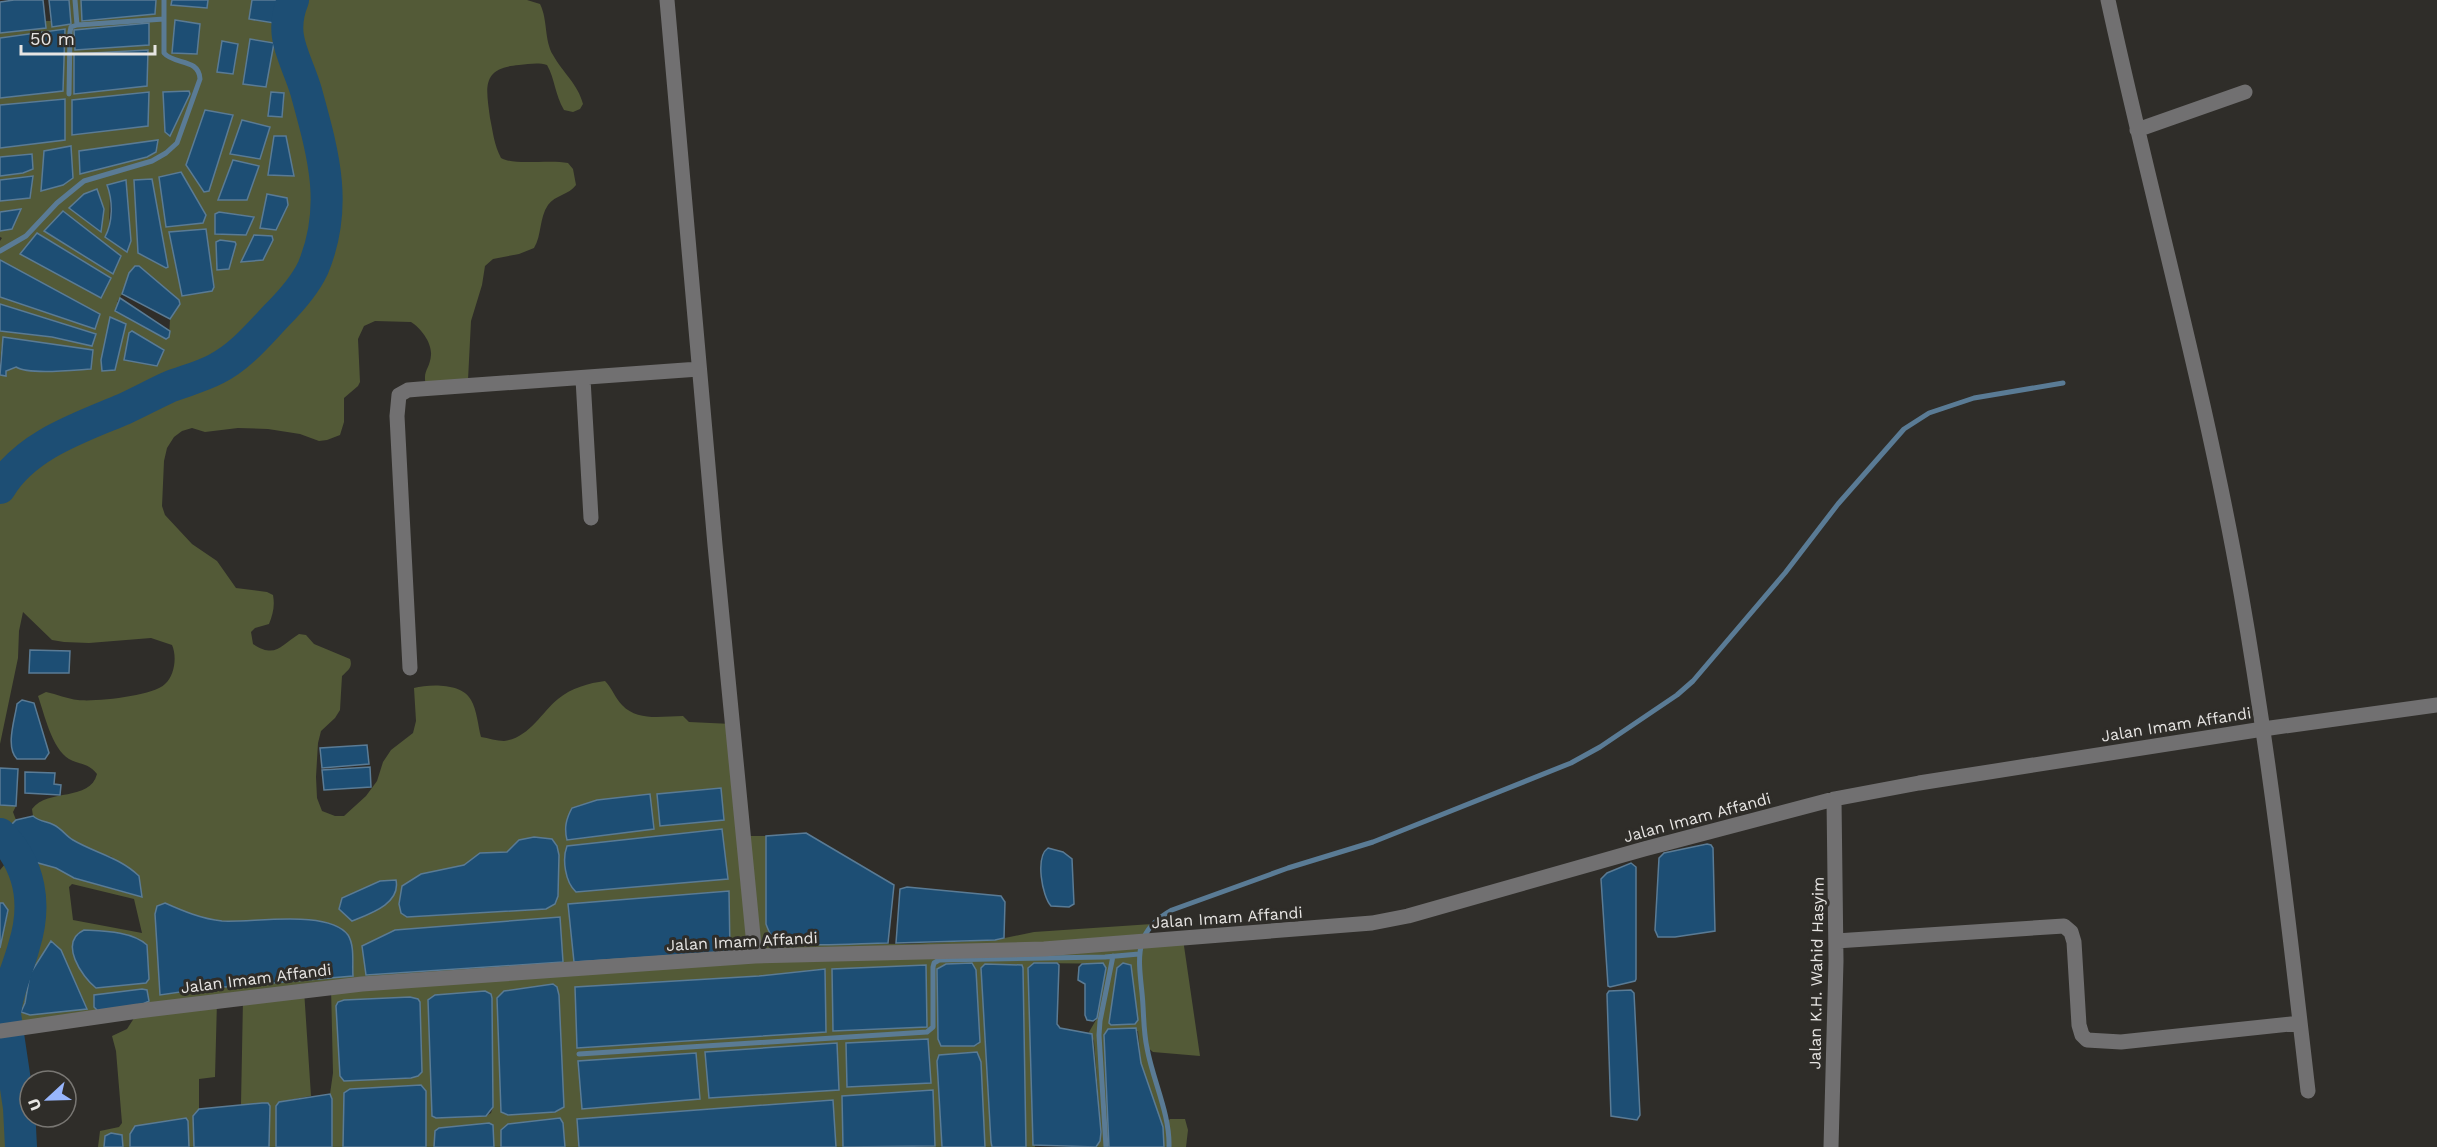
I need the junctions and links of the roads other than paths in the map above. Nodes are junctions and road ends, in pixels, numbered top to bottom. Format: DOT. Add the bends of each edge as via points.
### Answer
graph roads {
  1 [pos="667,0"];
  2 [pos="2108,0"];
  3 [pos="2245,92"];
  4 [pos="2137,130"];
  5 [pos="699,369"];
  6 [pos="583,379"];
  7 [pos="591,518"];
  8 [pos="410,668"];
  9 [pos="2437,705"];
  10 [pos="2263,729"];
  11 [pos="1834,799"];
  12 [pos="1836,941"];
  13 [pos="755,956"];
  14 [pos="2300,1023"];
  15 [pos="0,1031"];
  16 [pos="2308,1091"];
  17 [pos="1831,1147"];
  1 -- 5 [label="street"];
  2 -- 4 [label="street"];
  3 -- 4 [label="street"];
  4 -- 10 [label="street" via="2181,303 2213,452"];
  5 -- 6 [label="street"];
  5 -- 13 [label="street"];
  6 -- 7 [label="street"];
  6 -- 8 [label="street" via="408,390 399,395"];
  9 -- 10 [label="street, Jalan Imam Affandi"];
  10 -- 11 [label="street, Jalan Imam Affandi"];
  10 -- 14 [label="street"];
  11 -- 12 [label="street, Jalan K.H. Wahid Hasyim"];
  11 -- 13 [label="street, Jalan Imam Affandi" via="1408,916 1323,928 1044,949"];
  12 -- 14 [label="street" via="2064,926 2074,942 2079,1025 2087,1040 2121,1042"];
  12 -- 17 [label="street, Jalan K.H. Wahid Hasyim"];
  13 -- 15 [label="street, Jalan Imam Affandi" via="339,986"];
  14 -- 16 [label="street"];
}
